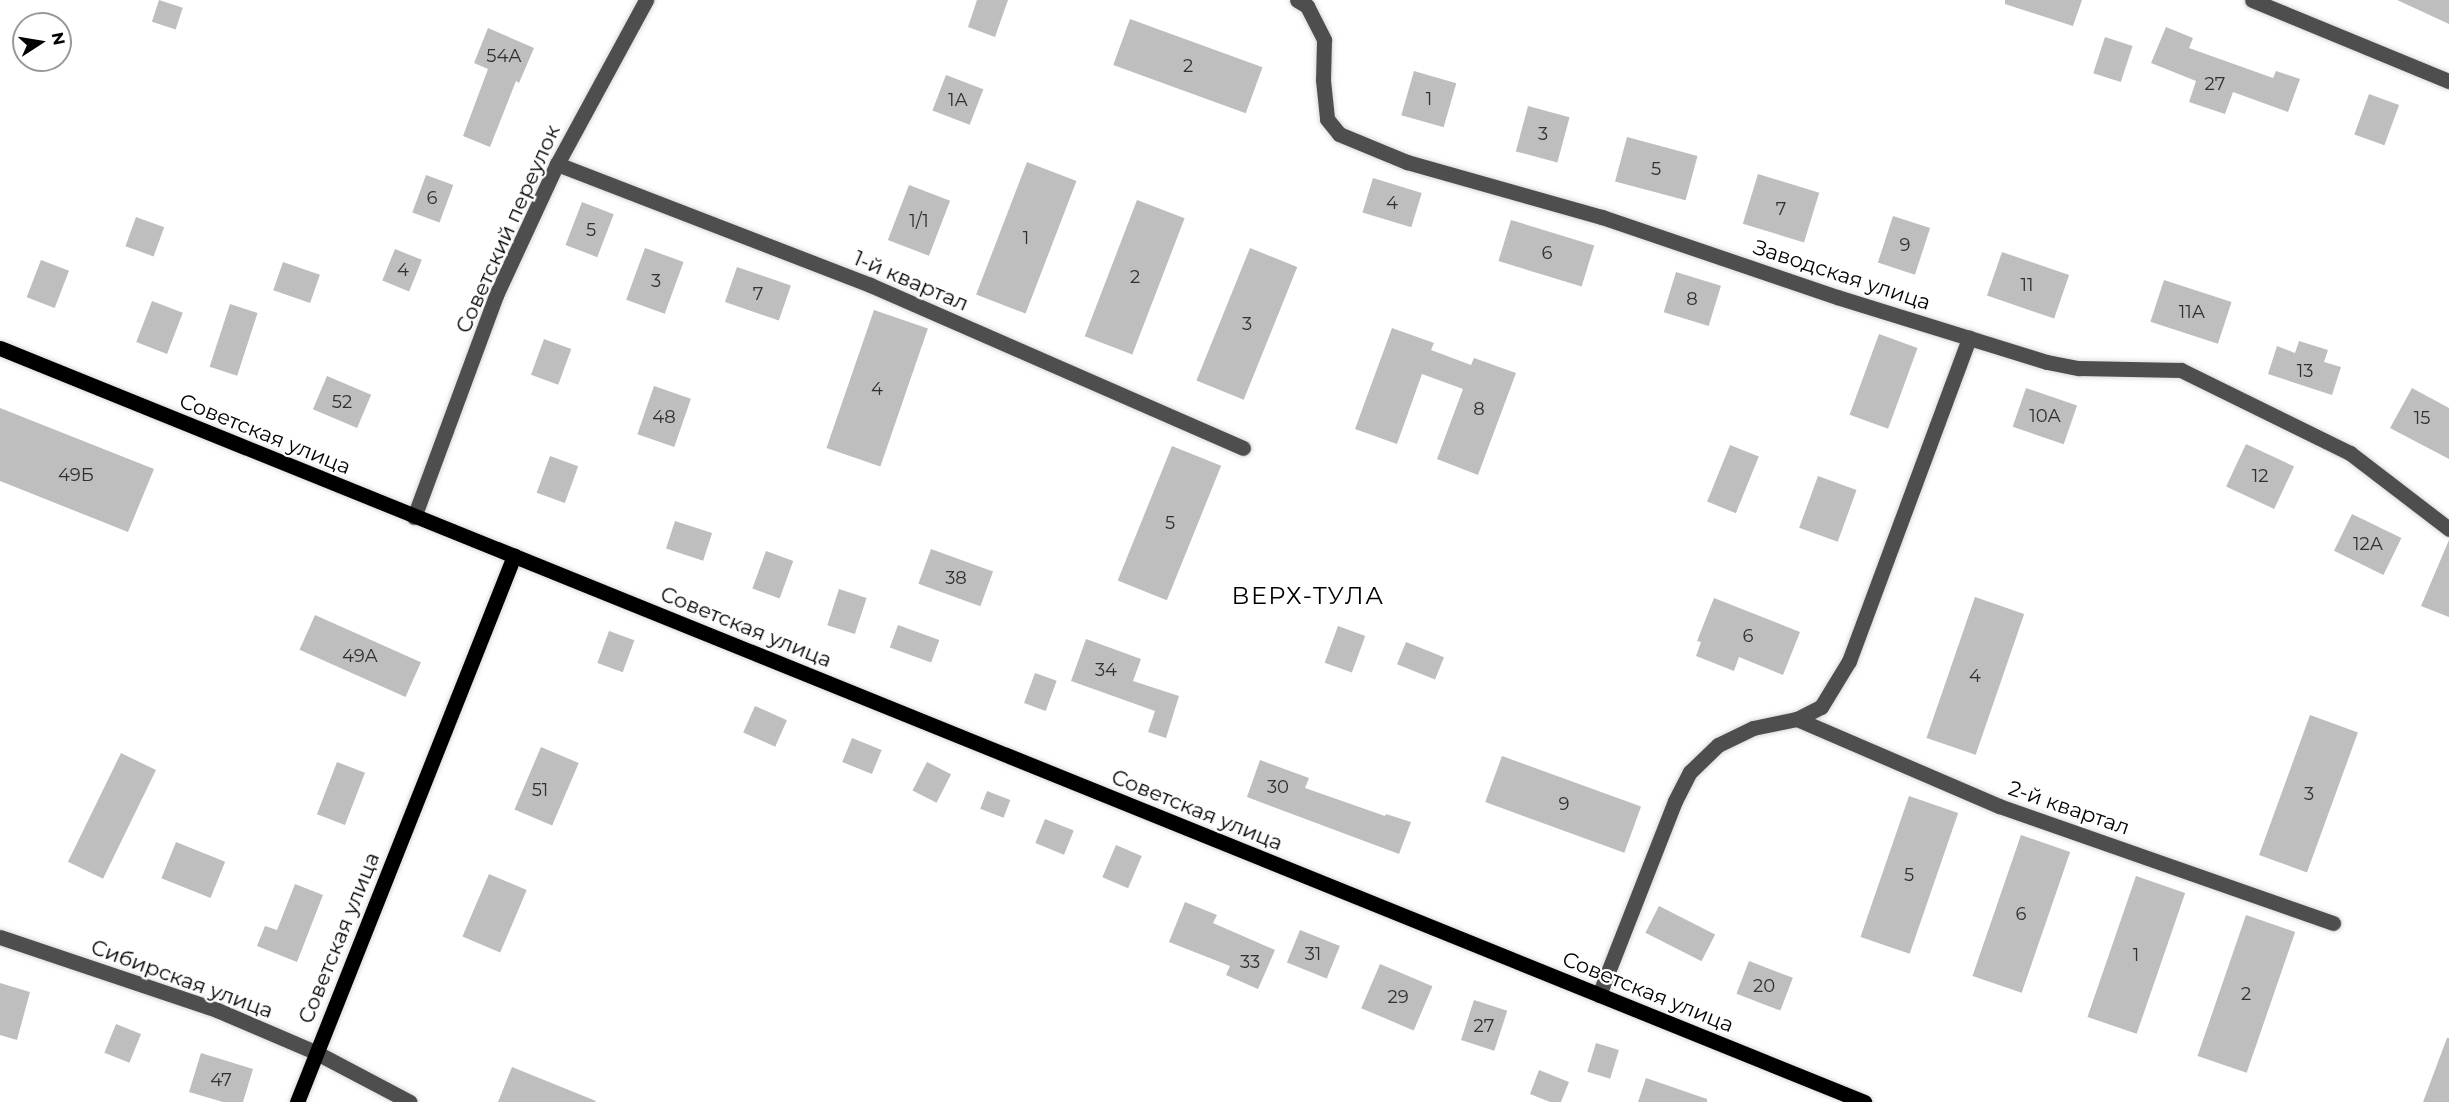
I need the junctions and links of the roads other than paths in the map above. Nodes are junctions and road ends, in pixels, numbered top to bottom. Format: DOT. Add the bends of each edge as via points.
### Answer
graph roads {
  1 [pos="646,0"];
  2 [pos="1297,0"];
  3 [pos="2252,0"];
  4 [pos="2449,81"];
  5 [pos="557,164"];
  6 [pos="1969,338"];
  7 [pos="0,348"];
  8 [pos="1243,448"];
  9 [pos="414,517"];
  10 [pos="2449,529"];
  11 [pos="514,556"];
  12 [pos="1797,718"];
  13 [pos="2333,923"];
  14 [pos="0,937"];
  15 [pos="1599,995"];
  16 [pos="315,1052"];
  17 [pos="297,1102"];
  18 [pos="410,1102"];
  19 [pos="1864,1102"];
  1 -- 5 [label="street, Советский переулок"];
  2 -- 6 [label="street, Заводская улица" via="1307,6 1324,40 1327,118 1340,134 1407,162 1602,217"];
  3 -- 4 [label="street"];
  5 -- 8 [label="street, 1-й квартал" via="870,285"];
  5 -- 9 [label="street, Советский переулок" via="497,293"];
  6 -- 10 [label="street, Заводская улица" via="2079,368 2181,370 2350,453"];
  6 -- 12 [label="street" via="1849,661 1821,707"];
  7 -- 9 [label="main road, Советская улица"];
  9 -- 11 [label="main road, Советская улица"];
  11 -- 15 [label="main road, Советская улица"];
  11 -- 16 [label="main road, Советская улица"];
  12 -- 13 [label="street, 2-й квартал" via="2000,806"];
  12 -- 15 [label="street" via="1753,728 1718,745 1690,772"];
  14 -- 16 [label="street, Сибирская улица" via="217,1010"];
  15 -- 19 [label="main road, Советская улица"];
  16 -- 17 [label="main road, Советская улица"];
  16 -- 18 [label="street, Сибирская улица"];
}
